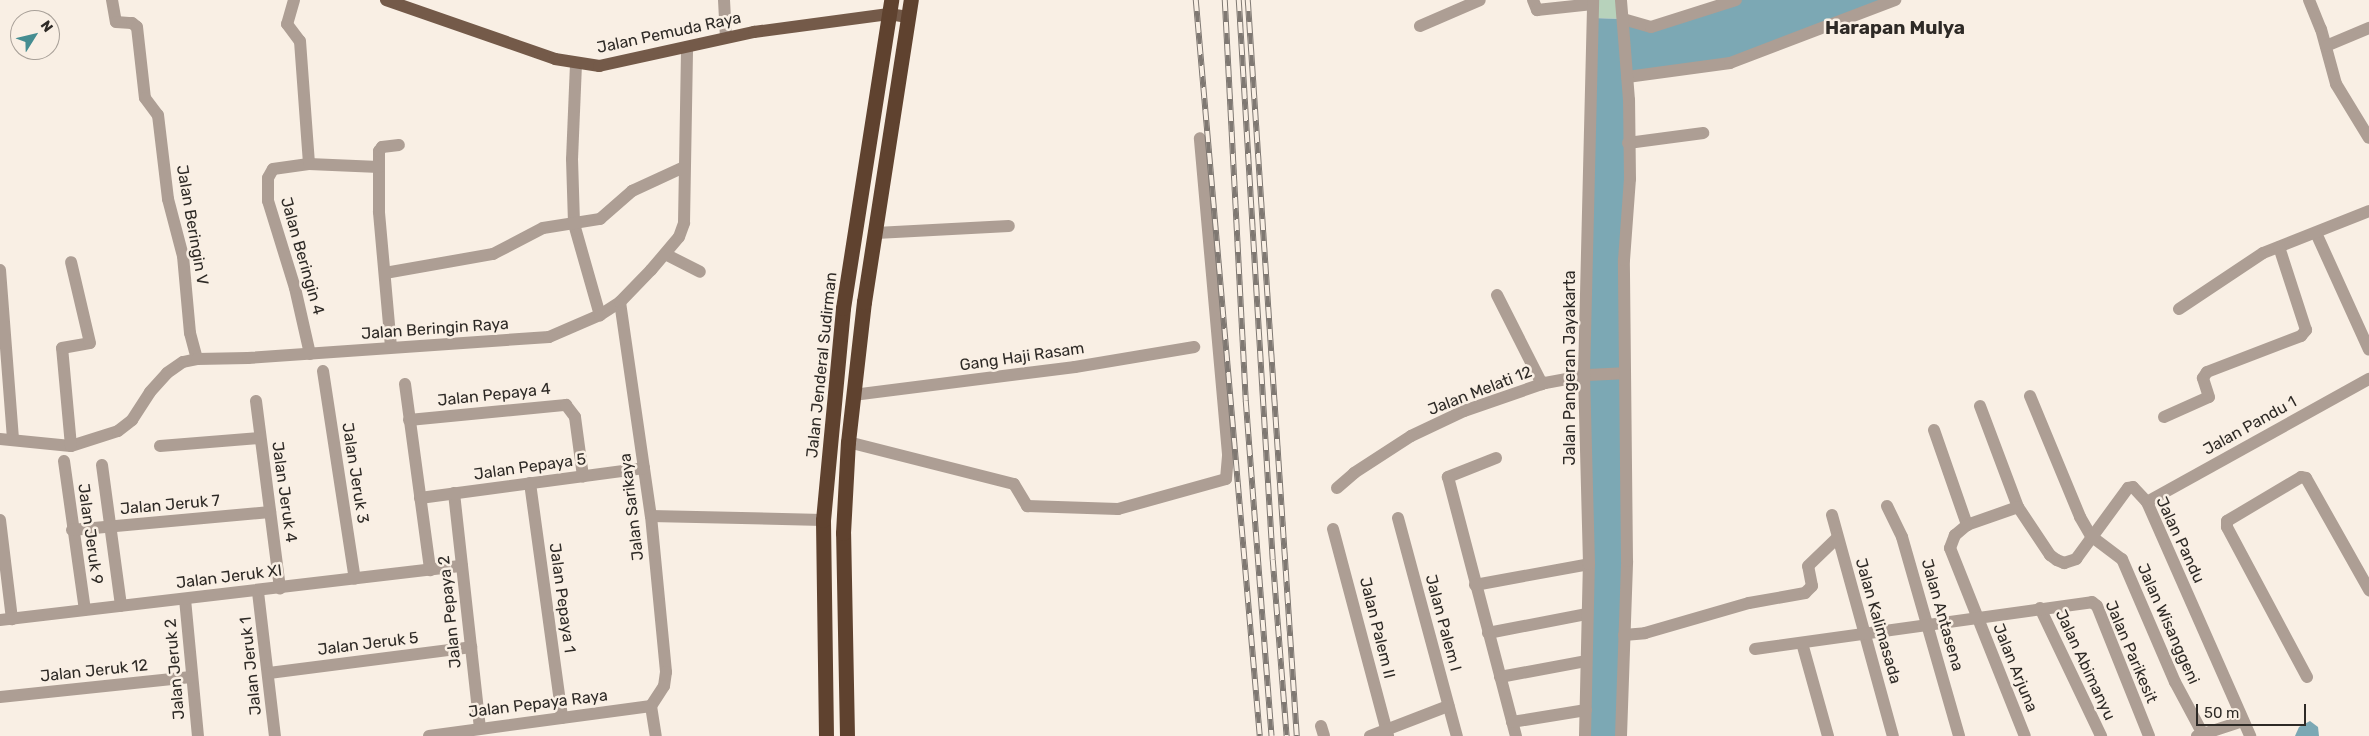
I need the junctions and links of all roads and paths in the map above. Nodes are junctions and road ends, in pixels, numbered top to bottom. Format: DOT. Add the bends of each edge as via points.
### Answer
graph roads {
  1 [pos="112,0"];
  2 [pos="294,0"];
  3 [pos="386,0"];
  4 [pos="724,0"];
  5 [pos="911,0"];
  6 [pos="1480,0"];
  7 [pos="1533,0"];
  8 [pos="1621,0"];
  9 [pos="1736,0"];
  10 [pos="1895,0"];
  11 [pos="2309,0"];
  12 [pos="1593,2"];
  13 [pos="1462,3"];
  14 [pos="890,7"];
  15 [pos="908,16"];
  16 [pos="1622,19"];
  17 [pos="1420,26"];
  18 [pos="2369,28"];
  19 [pos="726,37"];
  20 [pos="2326,46"];
  21 [pos="687,47"];
  22 [pos="576,64"];
  23 [pos="1627,77"];
  24 [pos="1702,133"];
  25 [pos="1200,138"];
  26 [pos="2369,138"];
  27 [pos="1628,143"];
  28 [pos="399,145"];
  29 [pos="309,164"];
  30 [pos="379,167"];
  31 [pos="684,167"];
  32 [pos="2369,211"];
  33 [pos="574,224"];
  34 [pos="1009,226"];
  35 [pos="876,233"];
  36 [pos="2316,233"];
  37 [pos="2279,247"];
  38 [pos="665,254"];
  39 [pos="71,262"];
  40 [pos="0,270"];
  41 [pos="700,272"];
  42 [pos="385,273"];
  43 [pos="1498,296"];
  44 [pos="621,304"];
  45 [pos="2179,308"];
  46 [pos="600,315"];
  47 [pos="2367,343"];
  48 [pos="390,347"];
  49 [pos="1194,347"];
  50 [pos="310,354"];
  51 [pos="197,359"];
  52 [pos="323,371"];
  53 [pos="1623,373"];
  54 [pos="1586,375"];
  55 [pos="2369,379"];
  56 [pos="406,384"];
  57 [pos="1542,384"];
  58 [pos="853,395"];
  59 [pos="2030,396"];
  60 [pos="256,401"];
  61 [pos="1980,406"];
  62 [pos="2164,417"];
  63 [pos="409,420"];
  64 [pos="1934,430"];
  65 [pos="260,438"];
  66 [pos="6,440"];
  67 [pos="848,442"];
  68 [pos="71,446"];
  69 [pos="160,446"];
  70 [pos="1496,458"];
  71 [pos="64,461"];
  72 [pos="102,465"];
  73 [pos="644,468"];
  74 [pos="583,476"];
  75 [pos="530,483"];
  76 [pos="1337,488"];
  77 [pos="454,494"];
  78 [pos="420,498"];
  79 [pos="2147,502"];
  80 [pos="1887,506"];
  81 [pos="2018,507"];
  82 [pos="270,512"];
  83 [pos="1832,515"];
  84 [pos="651,516"];
  85 [pos="1398,518"];
  86 [pos="0,520"];
  87 [pos="823,520"];
  88 [pos="1967,525"];
  89 [pos="108,526"];
  90 [pos="1333,529"];
  91 [pos="72,530"];
  92 [pos="2091,536"];
  93 [pos="1837,538"];
  94 [pos="1589,564"];
  95 [pos="462,566"];
  96 [pos="430,570"];
  97 [pos="355,579"];
  98 [pos="1475,585"];
  99 [pos="280,588"];
  100 [pos="2369,590"];
  101 [pos="258,592"];
  102 [pos="185,599"];
  103 [pos="121,606"];
  104 [pos="2040,608"];
  105 [pos="85,610"];
  106 [pos="1587,614"];
  107 [pos="1977,616"];
  108 [pos="6,620"];
  109 [pos="1928,624"];
  110 [pos="1488,633"];
  111 [pos="1866,633"];
  112 [pos="1624,635"];
  113 [pos="1802,643"];
  114 [pos="471,647"];
  115 [pos="1755,648"];
  116 [pos="1586,661"];
  117 [pos="269,673"];
  118 [pos="191,677"];
  119 [pos="2307,677"];
  120 [pos="1500,678"];
  121 [pos="0,697"];
  122 [pos="651,706"];
  123 [pos="1448,706"];
  124 [pos="1586,710"];
  125 [pos="562,718"];
  126 [pos="2243,721"];
  127 [pos="1512,722"];
  128 [pos="480,728"];
  129 [pos="1387,733"];
  130 [pos="2202,735"];
  131 [pos="198,736"];
  132 [pos="275,736"];
  133 [pos="430,736"];
  134 [pos="656,736"];
  135 [pos="826,736"];
  136 [pos="848,736"];
  137 [pos="1370,736"];
  138 [pos="1457,736"];
  139 [pos="1516,736"];
  140 [pos="1585,736"];
  141 [pos="1621,736"];
  142 [pos="1828,736"];
  143 [pos="1893,736"];
  144 [pos="1959,736"];
  145 [pos="2025,736"];
  146 [pos="2101,736"];
  147 [pos="2149,736"];
  148 [pos="2250,736"];
  1 -- 51 [label="street, Jalan Beringin V" via="116,22 132,23 137,27 145,98 158,115 168,199 183,256 190,333"];
  2 -- 29 [label="street" via="287,24 300,40"];
  3 -- 22 [label="main road, Jalan Pemuda Raya"];
  4 -- 19 [label="street"];
  5 -- 15 [label="highway, Jalan Jenderal Sudirman"];
  6 -- 13 [label="street"];
  7 -- 12 [label="street" via="1537,10"];
  8 -- 16 [label="street"];
  9 -- 16 [label="street" via="1651,27"];
  10 -- 23 [label="street" via="1730,63"];
  11 -- 20 [label="street"];
  12 -- 54 [label="street, Jalan Pangeran Jayakarta"];
  13 -- 17 [label="street"];
  14 -- 15 [label="main road, Jalan Pemuda Raya"];
  14 -- 19 [label="main road, Jalan Pemuda Raya"];
  14 -- 87 [label="highway, Jalan Jenderal Sudirman" via="845,297"];
  15 -- 35 [label="highway, Jalan Jenderal Sudirman"];
  16 -- 23 [label="street"];
  18 -- 20 [label="street"];
  19 -- 21 [label="main road, Jalan Pemuda Raya"];
  20 -- 26 [label="street" via="2336,84"];
  21 -- 22 [label="main road, Jalan Pemuda Raya" via="614,64"];
  21 -- 31 [label="street, Jalan Beringin Raya"];
  22 -- 33 [label="street" via="572,158"];
  23 -- 27 [label="street"];
  24 -- 27 [label="street"];
  25 -- 67 [label="street" via="1228,454 1226,479 1118,509 1027,506 1014,484"];
  27 -- 53 [label="street"];
  28 -- 30 [label="street" via="382,147"];
  29 -- 30 [label="street"];
  29 -- 50 [label="street, Jalan Beringin 4" via="273,169 266,189 295,288"];
  30 -- 42 [label="street" via="379,212"];
  31 -- 33 [label="street" via="632,191 600,219"];
  31 -- 38 [label="street, Jalan Beringin Raya" via="684,223 679,237"];
  32 -- 36 [label="street"];
  33 -- 42 [label="street" via="543,228 493,254"];
  33 -- 46 [label="street"];
  34 -- 35 [label="street"];
  35 -- 58 [label="highway, Jalan Jenderal Sudirman"];
  36 -- 37 [label="street"];
  36 -- 47 [label="street"];
  37 -- 45 [label="street" via="2256,257"];
  37 -- 62 [label="street" via="2306,330 2301,336 2207,372 2203,378 2209,397"];
  38 -- 41 [label="street"];
  38 -- 44 [label="street, Jalan Beringin Raya"];
  39 -- 68 [label="street" via="90,343 62,348"];
  40 -- 66 [label="street"];
  42 -- 48 [label="street"];
  43 -- 57 [label="street"];
  44 -- 46 [label="street, Jalan Beringin Raya"];
  44 -- 73 [label="street, Jalan Sarikaya"];
  46 -- 48 [label="street, Jalan Beringin Raya" via="549,337"];
  48 -- 50 [label="street, Jalan Beringin Raya"];
  49 -- 58 [label="street, Gang Haji Rasam" via="1075,367"];
  50 -- 51 [label="street, Jalan Beringin Raya"];
  51 -- 68 [label="street, Jalan Beringin Raya" via="183,362 167,373 125,428"];
  52 -- 97 [label="street, Jalan Jeruk 3"];
  53 -- 54 [label="street, Jalan Melati 12"];
  53 -- 112 [label="street"];
  54 -- 57 [label="street, Jalan Melati 12"];
  54 -- 94 [label="street, Jalan Pangeran Jayakarta"];
  55 -- 79 [label="street, Jalan Pandu 1"];
  56 -- 63 [label="street"];
  57 -- 76 [label="street, Jalan Melati 12" via="1464,410 1411,436"];
  58 -- 67 [label="highway, Jalan Jenderal Sudirman"];
  59 -- 92 [label="street"];
  60 -- 65 [label="street, Jalan Jeruk 4"];
  61 -- 81 [label="street, Jalan Pandu"];
  63 -- 74 [label="street, Jalan Pepaya 4" via="566,405 575,417"];
  63 -- 78 [label="street"];
  64 -- 88 [label="street"];
  65 -- 69 [label="street"];
  65 -- 82 [label="street, Jalan Jeruk 4"];
  66 -- 68 [label="street, Jalan Beringin Raya"];
  67 -- 136 [label="highway, Jalan Jenderal Sudirman" via="842,533"];
  70 -- 98 [label="street" via="1448,477"];
  71 -- 91 [label="street, Jalan Jeruk 9"];
  72 -- 89 [label="street, Jalan Jeruk 9"];
  73 -- 74 [label="street, Jalan Pepaya 5"];
  73 -- 84 [label="street, Jalan Sarikaya"];
  74 -- 75 [label="street, Jalan Pepaya 5"];
  75 -- 77 [label="street, Jalan Pepaya 5"];
  75 -- 125 [label="street, Jalan Pepaya 1"];
  77 -- 78 [label="street, Jalan Pepaya 5"];
  77 -- 95 [label="street, Jalan Pepaya 2"];
  78 -- 96 [label="street"];
  79 -- 92 [label="street, Jalan Pandu" via="2133,487 2128,488"];
  79 -- 126 [label="street, Jalan Pandu"];
  80 -- 109 [label="street, Jalan Antasena" via="1902,537"];
  81 -- 88 [label="street"];
  81 -- 92 [label="street, Jalan Pandu" via="2050,555 2064,563 2076,559"];
  82 -- 89 [label="street, Jalan Jeruk 7"];
  82 -- 99 [label="street, Jalan Jeruk 4"];
  83 -- 93 [label="street, Jalan Kalimasada"];
  84 -- 87 [label="street"];
  84 -- 122 [label="street, Jalan Sarikaya" via="666,672 664,686"];
  85 -- 123 [label="street, Jalan Palem I"];
  86 -- 108 [label="street"];
  87 -- 135 [label="highway, Jalan Jenderal Sudirman"];
  88 -- 107 [label="street" via="1955,535 1950,548"];
  89 -- 91 [label="street, Jalan Jeruk 7"];
  89 -- 103 [label="street, Jalan Jeruk 9"];
  90 -- 129 [label="street, Jalan Palem II"];
  91 -- 105 [label="street, Jalan Jeruk 9"];
  92 -- 130 [label="street, Jalan Wisanggeni" via="2122,559 2175,682"];
  93 -- 111 [label="street, Jalan Kalimasada"];
  93 -- 112 [label="street" via="1808,566 1812,586 1805,593 1749,603 1645,633"];
  94 -- 98 [label="street"];
  94 -- 106 [label="street, Jalan Pangeran Jayakarta"];
  95 -- 96 [label="street, Jalan Jeruk XI"];
  95 -- 114 [label="street, Jalan Pepaya 2"];
  96 -- 97 [label="street, Jalan Jeruk XI"];
  97 -- 99 [label="street, Jalan Jeruk XI"];
  98 -- 110 [label="street"];
  99 -- 101 [label="street, Jalan Jeruk XI"];
  100 -- 119 [label="street" via="2306,478 2301,477 2227,521 2227,527"];
  101 -- 102 [label="street, Jalan Jeruk XI"];
  101 -- 117 [label="street, Jalan Jeruk 1"];
  102 -- 103 [label="street, Jalan Jeruk XI"];
  102 -- 118 [label="street, Jalan Jeruk 2"];
  103 -- 105 [label="street, Jalan Jeruk XI"];
  104 -- 107 [label="street, Jalan Arjuna"];
  104 -- 146 [label="street, Jalan Abimanyu"];
  104 -- 147 [label="street, Jalan Parikesit" via="2096,604"];
  105 -- 108 [label="street, Jalan Jeruk XI"];
  106 -- 110 [label="street"];
  106 -- 116 [label="street, Jalan Pangeran Jayakarta"];
  107 -- 109 [label="street"];
  107 -- 145 [label="street, Jalan Arjuna"];
  109 -- 111 [label="street"];
  109 -- 144 [label="street, Jalan Antasena"];
  110 -- 120 [label="street"];
  111 -- 113 [label="street"];
  111 -- 143 [label="street, Jalan Kalimasada"];
  112 -- 141 [label="street"];
  113 -- 115 [label="street"];
  113 -- 142 [label="street"];
  114 -- 117 [label="street, Jalan Jeruk 5"];
  114 -- 128 [label="street, Jalan Pepaya 2"];
  116 -- 120 [label="street"];
  116 -- 124 [label="street, Jalan Pangeran Jayakarta"];
  117 -- 132 [label="street, Jalan Jeruk 1"];
  118 -- 121 [label="street, Jalan Jeruk 12"];
  118 -- 131 [label="street, Jalan Jeruk 2"];
  120 -- 127 [label="street"];
  122 -- 125 [label="street, Jalan Pepaya Raya"];
  122 -- 134 [label="street"];
  123 -- 129 [label="street"];
  123 -- 138 [label="street, Jalan Palem I"];
  124 -- 127 [label="street"];
  124 -- 140 [label="street, Jalan Pangeran Jayakarta"];
  125 -- 128 [label="street, Jalan Pepaya Raya"];
  126 -- 130 [label="street"];
  126 -- 148 [label="street, Jalan Pandu"];
  127 -- 139 [label="street"];
  128 -- 133 [label="street, Jalan Pepaya Raya"];
  129 -- 137 [label="street"];
}
